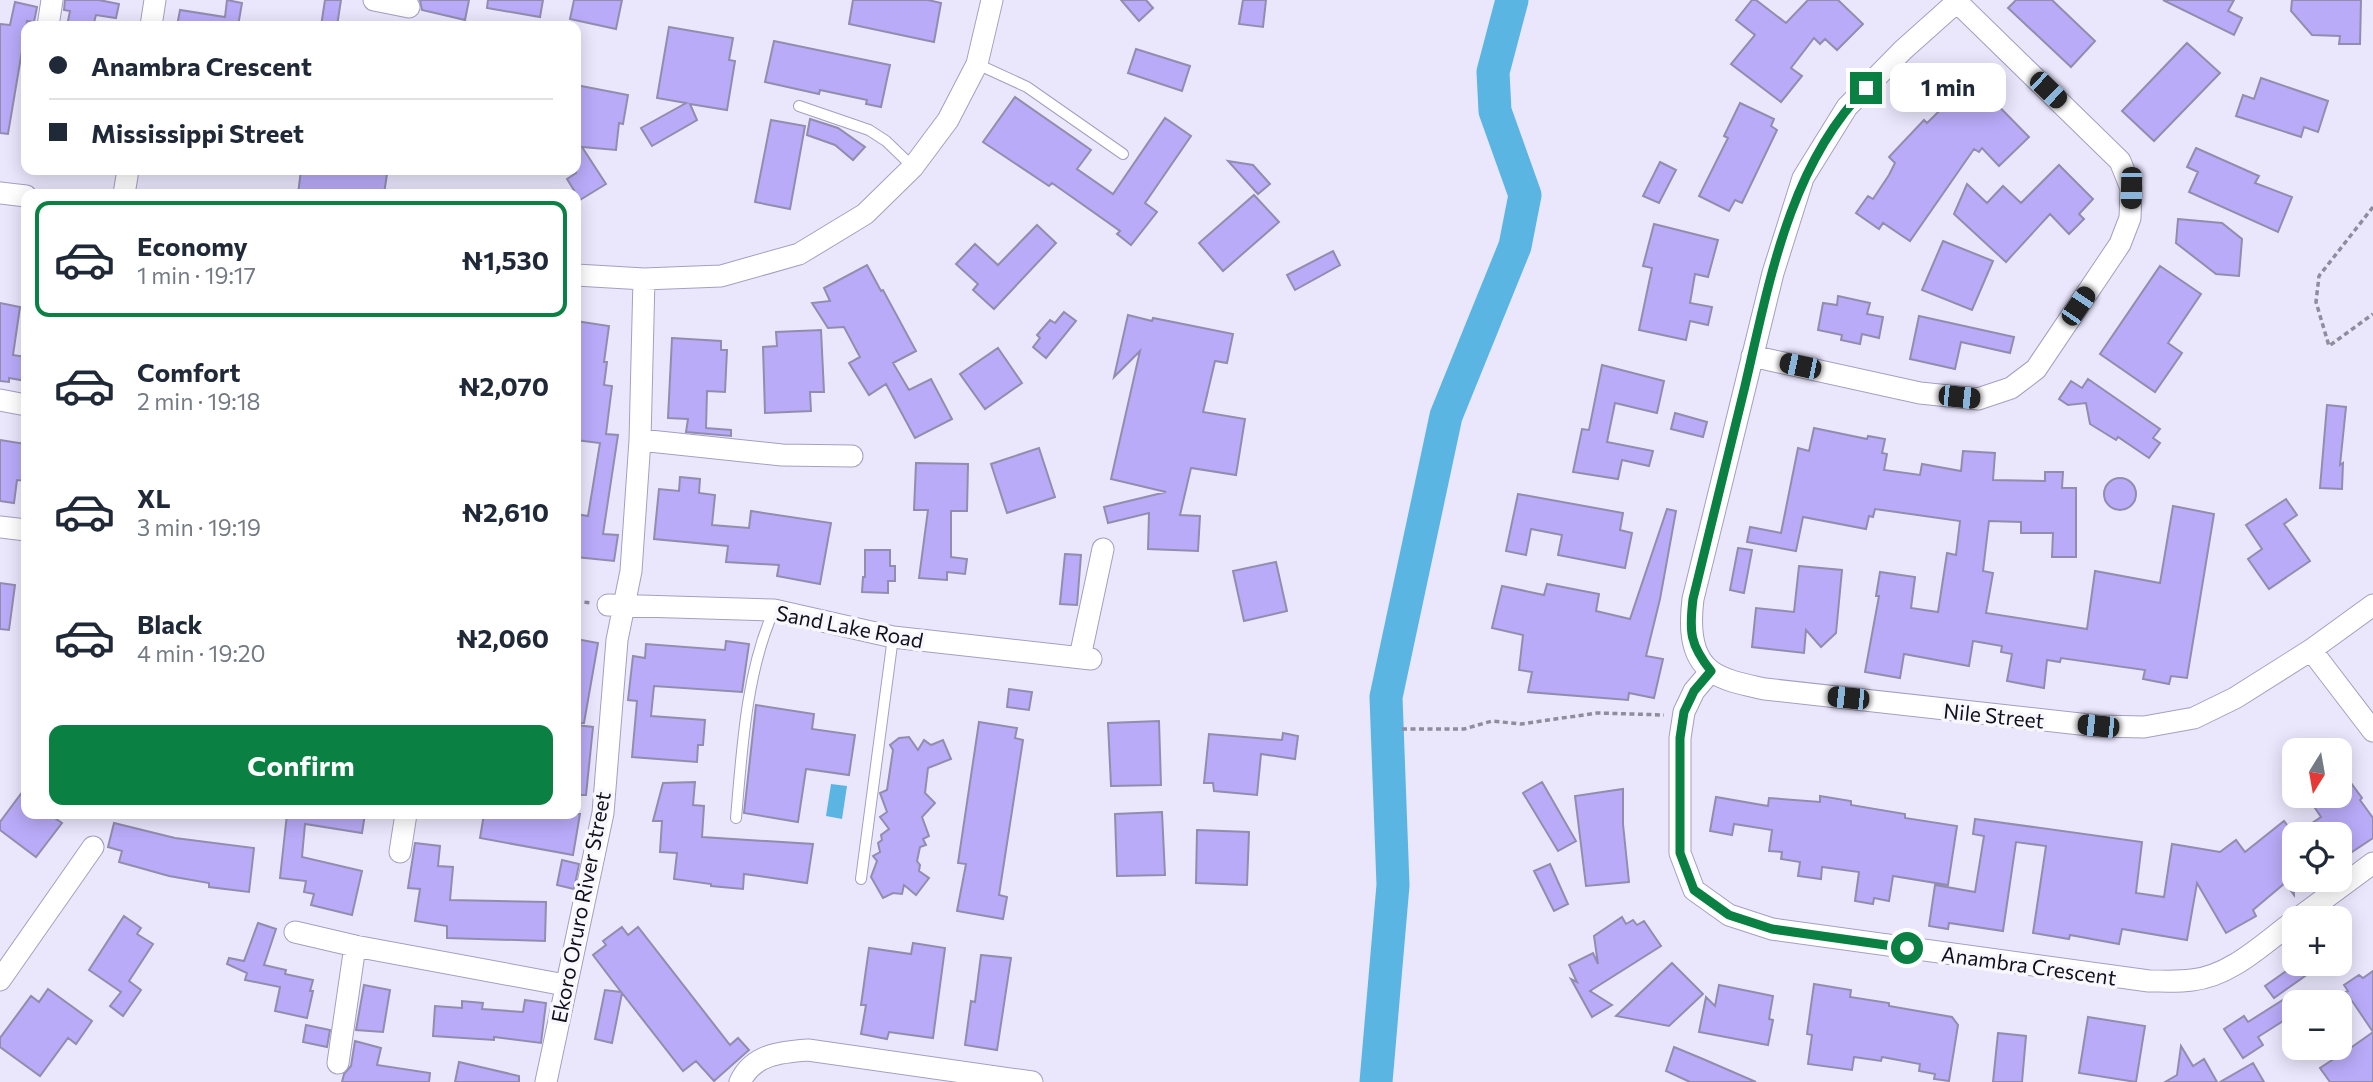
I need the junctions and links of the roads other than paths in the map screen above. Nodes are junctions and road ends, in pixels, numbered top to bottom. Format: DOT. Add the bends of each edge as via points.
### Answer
graph roads {
  1 [pos="52,0"];
  2 [pos="155,0"];
  3 [pos="374,0"];
  4 [pos="992,0"];
  5 [pos="1958,1"];
  6 [pos="409,7"];
  7 [pos="49,21"];
  8 [pos="152,21"];
  9 [pos="977,64"];
  10 [pos="799,106"];
  11 [pos="1123,154"];
  12 [pos="914,167"];
  13 [pos="0,192"];
  14 [pos="21,195"];
  15 [pos="581,275"];
  16 [pos="644,279"];
  17 [pos="1752,356"];
  18 [pos="0,400"];
  19 [pos="21,404"];
  20 [pos="640,440"];
  21 [pos="852,456"];
  22 [pos="0,527"];
  23 [pos="21,529"];
  24 [pos="1103,549"];
  25 [pos="2373,605"];
  26 [pos="616,606"];
  27 [pos="774,610"];
  28 [pos="893,637"];
  29 [pos="2311,650"];
  30 [pos="1711,671"];
  31 [pos="2373,731"];
  32 [pos="736,818"];
  33 [pos="405,819"];
  34 [pos="93,848"];
  35 [pos="400,852"];
  36 [pos="2373,863"];
  37 [pos="861,879"];
  38 [pos="2315,906"];
  39 [pos="2282,930"];
  40 [pos="295,932"];
  41 [pos="355,946"];
  42 [pos="0,980"];
  43 [pos="565,985"];
  44 [pos="338,1063"];
  45 [pos="546,1082"];
  46 [pos="740,1082"];
  47 [pos="1027,1082"];
  1 -- 7 [label="street"];
  2 -- 8 [label="street"];
  3 -- 6 [label="street"];
  4 -- 9 [label="street"];
  5 -- 17 [label="street" via="1847,107 1803,178"];
  5 -- 17 [label="street" via="2120,161 2131,198 2130,218 2119,244 2036,369 2011,387 1978,399 1920,393"];
  9 -- 11 [label="lane" via="1027,87"];
  9 -- 12 [label="street" via="948,120"];
  10 -- 12 [label="lane" via="869,130"];
  12 -- 16 [label="street" via="865,214 799,254 721,276"];
  13 -- 14 [label="street"];
  15 -- 16 [label="street"];
  16 -- 20 [label="street, Ekoro Oruro River Street"];
  17 -- 30 [label="street" via="1693,599 1690,624 1697,653"];
  18 -- 19 [label="street"];
  20 -- 21 [label="street" via="782,455"];
  20 -- 26 [label="street, Ekoro Oruro River Street" via="631,571"];
  22 -- 23 [label="street"];
  24 -- 28 [label="street, Sand Lake Road" via="1086,658"];
  25 -- 29 [label="street, Nile Street"];
  26 -- 27 [label="street, Sand Lake Road"];
  26 -- 43 [label="street, Ekoro Oruro River Street" via="603,813"];
  27 -- 28 [label="street, Sand Lake Road"];
  27 -- 32 [label="lane" via="762,637 745,725"];
  28 -- 37 [label="lane"];
  29 -- 30 [label="street, Nile Street" via="2194,718 2144,727 2098,726 1765,689"];
  29 -- 31 [label="street"];
  30 -- 39 [label="street, Anambra Crescent" via="1684,712 1680,853 1694,890 1729,915 1772,929 2149,981 2215,975"];
  33 -- 35 [label="street"];
  34 -- 42 [label="street"];
  36 -- 38 [label="street, Anambra Crescent"];
  40 -- 41 [label="street"];
  41 -- 43 [label="street"];
  41 -- 44 [label="street"];
  43 -- 45 [label="street, Ekoro Oruro River Street"];
  46 -- 47 [label="street" via="745,1071 772,1053 808,1050"];
}
